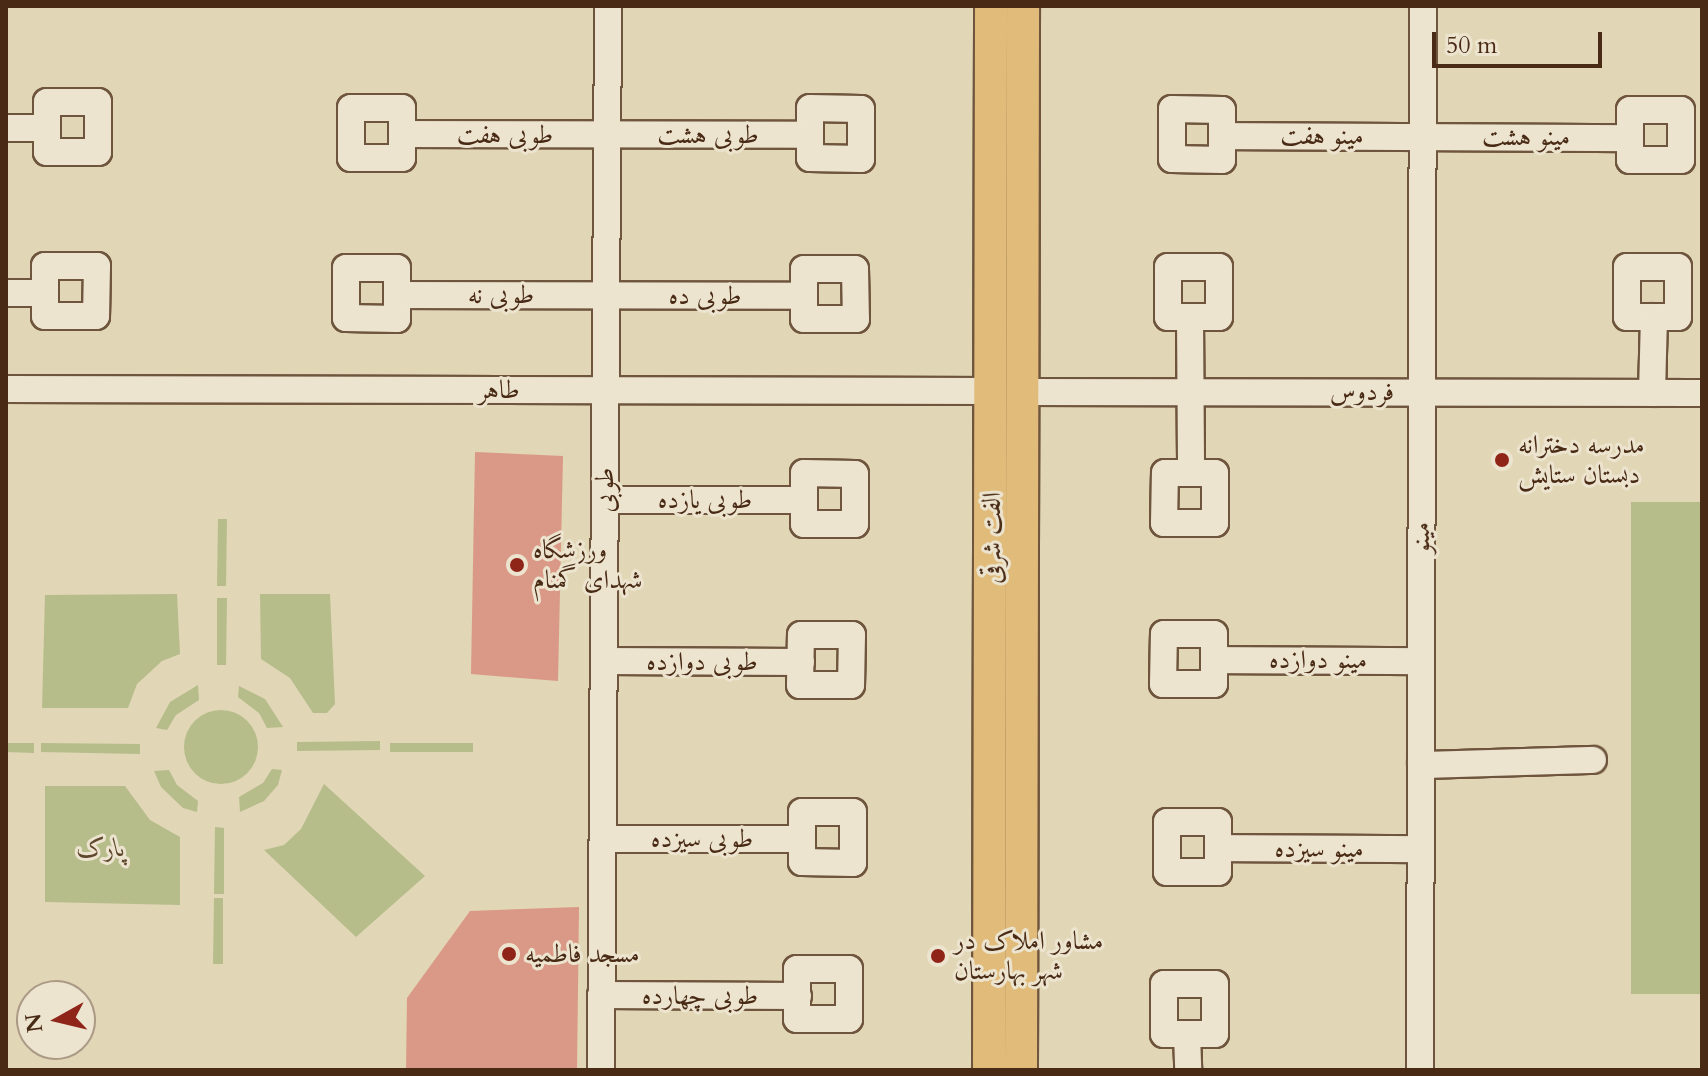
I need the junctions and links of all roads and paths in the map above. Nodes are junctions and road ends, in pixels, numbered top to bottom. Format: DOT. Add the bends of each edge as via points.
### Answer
graph roads {
  1 [pos="608,6"];
  2 [pos="991,6"];
  3 [pos="1023,6"];
  4 [pos="1423,6"];
  5 [pos="6,128"];
  6 [pos="47,128"];
  7 [pos="402,134"];
  8 [pos="607,135"];
  9 [pos="810,135"];
  10 [pos="1222,136"];
  11 [pos="1422,136"];
  12 [pos="1629,138"];
  13 [pos="6,293"];
  14 [pos="45,293"];
  15 [pos="397,295"];
  16 [pos="606,295"];
  17 [pos="804,296"];
  18 [pos="1190,317"];
  19 [pos="1654,317"];
  20 [pos="6,389"];
  21 [pos="605,390"];
  22 [pos="1007,392"];
  23 [pos="1191,392"];
  24 [pos="1422,392"];
  25 [pos="1652,393"];
  26 [pos="1702,393"];
  27 [pos="1191,473"];
  28 [pos="605,500"];
  29 [pos="804,500"];
  30 [pos="1214,660"];
  31 [pos="604,661"];
  32 [pos="1421,661"];
  33 [pos="801,662"];
  34 [pos="1593,760"];
  35 [pos="1421,765"];
  36 [pos="603,839"];
  37 [pos="802,839"];
  38 [pos="1218,848"];
  39 [pos="1421,849"];
  40 [pos="601,995"];
  41 [pos="798,996"];
  42 [pos="1187,1034"];
  43 [pos="601,1070"];
  44 [pos="989,1070"];
  45 [pos="1021,1070"];
  46 [pos="1188,1070"];
  47 [pos="1420,1070"];
  1 -- 8 [label="street, طوبی"];
  2 -- 22 [label="main road, الفت شرقی"];
  3 -- 22 [label="main road, الفت شرقی"];
  4 -- 11 [label="street, مینو"];
  5 -- 6 [label="street"];
  7 -- 8 [label="street, طوبی هفت"];
  8 -- 9 [label="street, طوبی هشت"];
  8 -- 16 [label="street, طوبی"];
  10 -- 11 [label="street, مینو هفت"];
  11 -- 12 [label="street, مینو هشت"];
  11 -- 24 [label="street, مینو"];
  13 -- 14 [label="street"];
  15 -- 16 [label="street, طوبی نه"];
  16 -- 17 [label="street, طوبی ده"];
  16 -- 21 [label="street, طوبی"];
  18 -- 23 [label="street"];
  19 -- 25 [label="street"];
  20 -- 21 [label="street, طاهر"];
  21 -- 22 [label="street, طاهر"];
  21 -- 28 [label="street, طوبی"];
  22 -- 23 [label="street, فردوس"];
  22 -- 44 [label="main road, الفت شرقی"];
  22 -- 45 [label="main road, الفت شرقی"];
  23 -- 24 [label="street, فردوس"];
  23 -- 27 [label="street"];
  24 -- 25 [label="street, فردوس"];
  24 -- 32 [label="street, مینو"];
  25 -- 26 [label="street, فردوس"];
  28 -- 29 [label="street, طوبی یازده"];
  28 -- 31 [label="street, طوبی"];
  30 -- 32 [label="street, مینو دوازده"];
  31 -- 33 [label="street, طوبی دوازده"];
  31 -- 36 [label="street, طوبی"];
  32 -- 35 [label="street, مینو"];
  34 -- 35 [label="street"];
  35 -- 39 [label="street, مینو"];
  36 -- 37 [label="street, طوبی سیزده"];
  36 -- 40 [label="street, طوبی"];
  38 -- 39 [label="street, مینو سیزده"];
  39 -- 47 [label="street, مینو"];
  40 -- 41 [label="street, طوبی چهارده"];
  40 -- 43 [label="street, طوبی"];
  42 -- 46 [label="street"];
}
